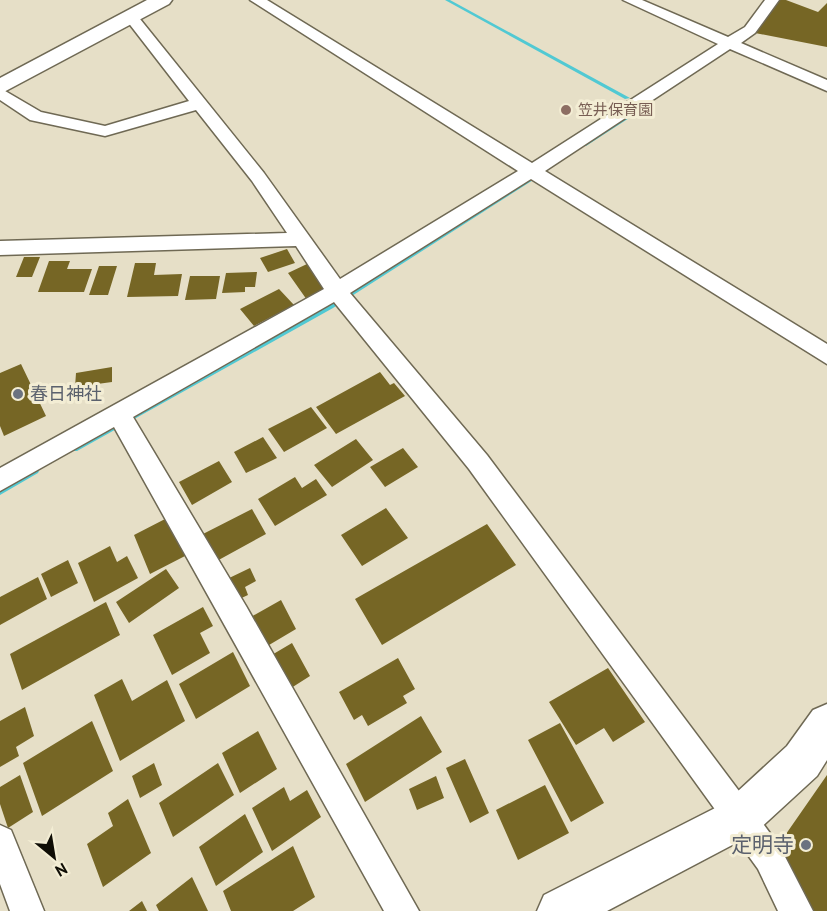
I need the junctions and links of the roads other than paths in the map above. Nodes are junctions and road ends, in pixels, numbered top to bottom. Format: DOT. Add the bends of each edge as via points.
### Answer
graph roads {
  1 [pos="162,0"];
  2 [pos="257,0"];
  3 [pos="630,0"];
  4 [pos="772,0"];
  5 [pos="131,17"];
  6 [pos="730,44"];
  7 [pos="827,86"];
  8 [pos="0,87"];
  9 [pos="0,93"];
  10 [pos="200,104"];
  11 [pos="536,176"];
  12 [pos="303,239"];
  13 [pos="0,248"];
  14 [pos="338,291"];
  15 [pos="827,355"];
  16 [pos="122,421"];
  17 [pos="0,480"];
  18 [pos="827,724"];
  19 [pos="740,818"];
  20 [pos="0,841"];
  21 [pos="27,911"];
  22 [pos="402,911"];
  23 [pos="560,911"];
  24 [pos="796,911"];
  1 -- 5 [label="street"];
  2 -- 11 [label="street"];
  3 -- 6 [label="street"];
  4 -- 6 [label="street" via="750,30"];
  5 -- 8 [label="street"];
  5 -- 10 [label="street"];
  6 -- 7 [label="street"];
  6 -- 11 [label="street"];
  9 -- 10 [label="street" via="36,116 105,131"];
  10 -- 12 [label="street"];
  11 -- 14 [label="street" via="408,245"];
  11 -- 15 [label="street"];
  12 -- 13 [label="street"];
  12 -- 14 [label="street"];
  14 -- 16 [label="street"];
  14 -- 19 [label="street" via="478,462"];
  16 -- 17 [label="street"];
  16 -- 22 [label="street"];
  18 -- 19 [label="street" via="802,762"];
  19 -- 23 [label="street"];
  19 -- 24 [label="street" via="769,858"];
  20 -- 21 [label="street"];
}
